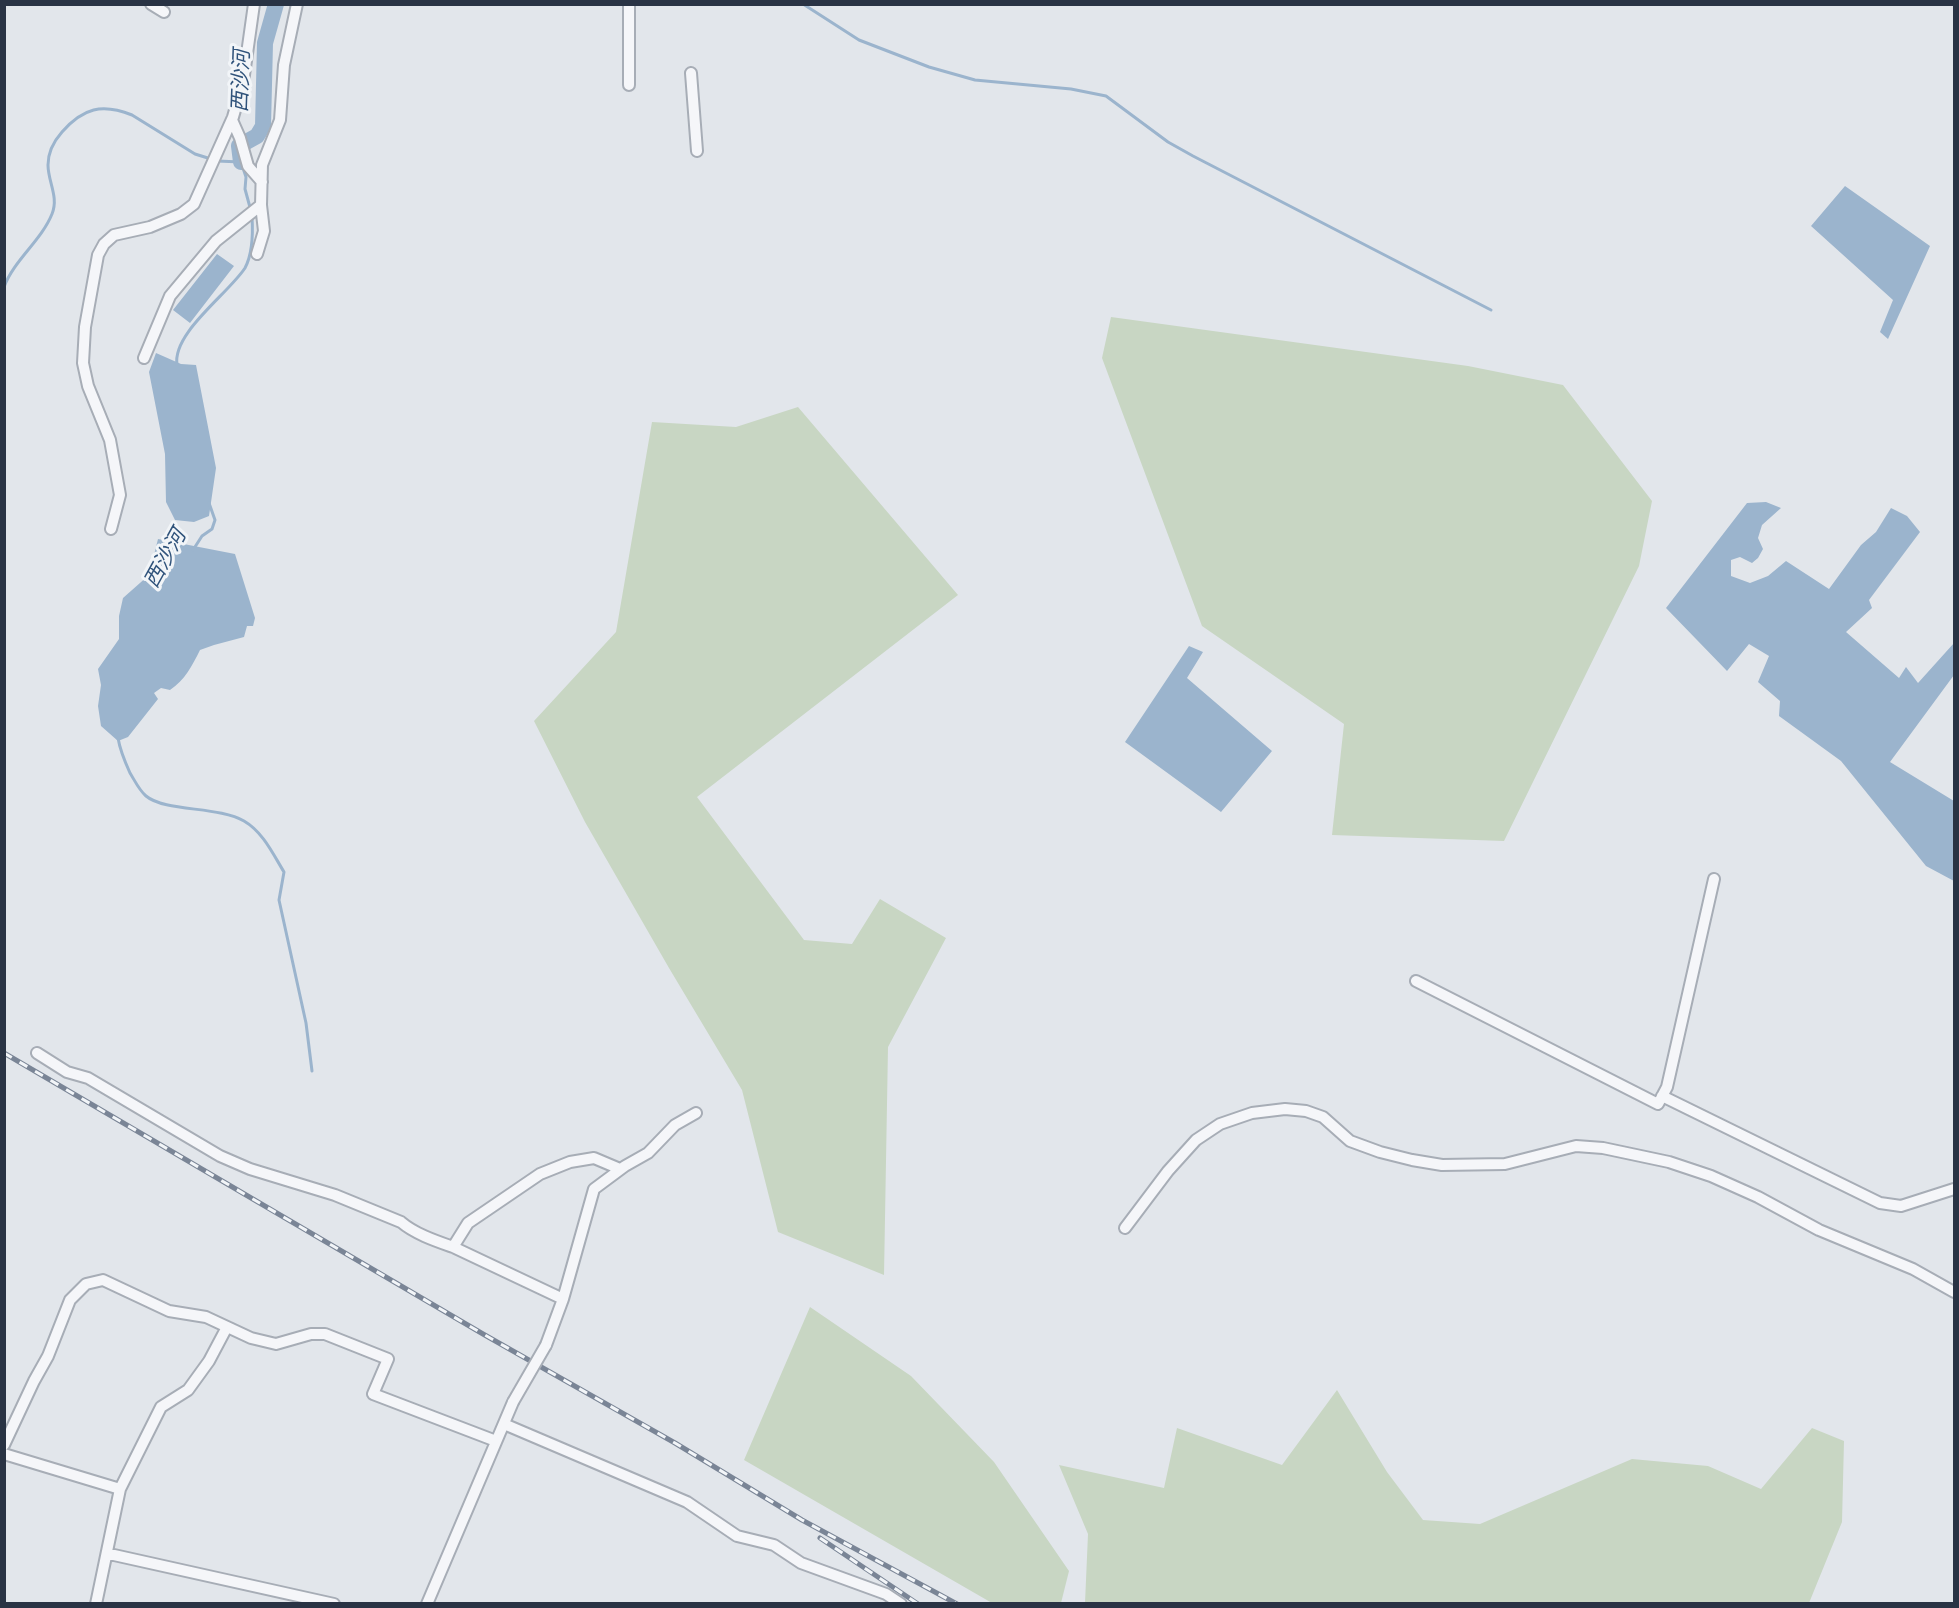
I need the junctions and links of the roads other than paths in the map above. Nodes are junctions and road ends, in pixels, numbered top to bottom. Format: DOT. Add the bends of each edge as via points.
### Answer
graph roads {
  1 [pos="152,4"];
  2 [pos="254,4"];
  3 [pos="297,4"];
  4 [pos="629,4"];
  5 [pos="164,12"];
  6 [pos="691,73"];
  7 [pos="629,85"];
  8 [pos="232,120"];
  9 [pos="697,151"];
  10 [pos="262,182"];
  11 [pos="261,205"];
  12 [pos="256,254"];
  13 [pos="144,358"];
  14 [pos="111,529"];
  15 [pos="1714,879"];
  16 [pos="1416,981"];
  17 [pos="37,1053"];
  18 [pos="1662,1096"];
  19 [pos="696,1113"];
  20 [pos="620,1169"];
  21 [pos="1954,1189"];
  22 [pos="1125,1228"];
  23 [pos="453,1247"];
  24 [pos="1954,1292"];
  25 [pos="564,1299"];
  26 [pos="227,1327"];
  27 [pos="504,1424"];
  28 [pos="496,1441"];
  29 [pos="4,1445"];
  30 [pos="4,1454"];
  31 [pos="120,1489"];
  32 [pos="107,1555"];
  33 [pos="96,1604"];
  34 [pos="334,1604"];
  35 [pos="428,1604"];
  36 [pos="901,1604"];
  1 -- 5 [label="street"];
  2 -- 8 [label="street" via="243,82"];
  3 -- 10 [label="street" via="284,65 280,120 262,165"];
  4 -- 7 [label="street"];
  6 -- 9 [label="street"];
  8 -- 10 [label="street" via="248,166"];
  8 -- 14 [label="street" via="194,204 150,227 114,235 98,255 83,363 110,440 120,495"];
  10 -- 11 [label="street"];
  11 -- 12 [label="street" via="264,231"];
  11 -- 13 [label="street" via="216,241 170,296"];
  15 -- 18 [label="street"];
  16 -- 18 [label="street" via="1658,1104"];
  17 -- 23 [label="street" via="67,1072 88,1078 220,1156 335,1195"];
  18 -- 21 [label="street" via="1880,1203 1901,1206"];
  19 -- 20 [label="street" via="675,1125 648,1153"];
  20 -- 23 [label="street" via="594,1158 540,1174 468,1223"];
  20 -- 25 [label="street" via="594,1189"];
  22 -- 24 [label="street" via="1196,1140 1220,1124 1252,1113 1285,1109 1323,1117 1350,1141 1380,1152 1442,1165 1505,1164 1576,1146 1670,1162 1711,1176 1819,1230 1913,1269"];
  23 -- 25 [label="street"];
  25 -- 27 [label="street, bridge" via="546,1345"];
  26 -- 28 [label="street" via="276,1344 325,1334 388,1359 373,1394"];
  26 -- 29 [label="street" via="206,1317 169,1311 104,1280 86,1284 70,1300 48,1356"];
  26 -- 31 [label="street" via="188,1390 160,1407"];
  27 -- 28 [label="street"];
  27 -- 36 [label="street" via="687,1503 737,1536 774,1545 801,1563 886,1594"];
  28 -- 35 [label="street"];
  30 -- 31 [label="street"];
  31 -- 32 [label="street"];
  32 -- 33 [label="street"];
  32 -- 34 [label="street"];
}
